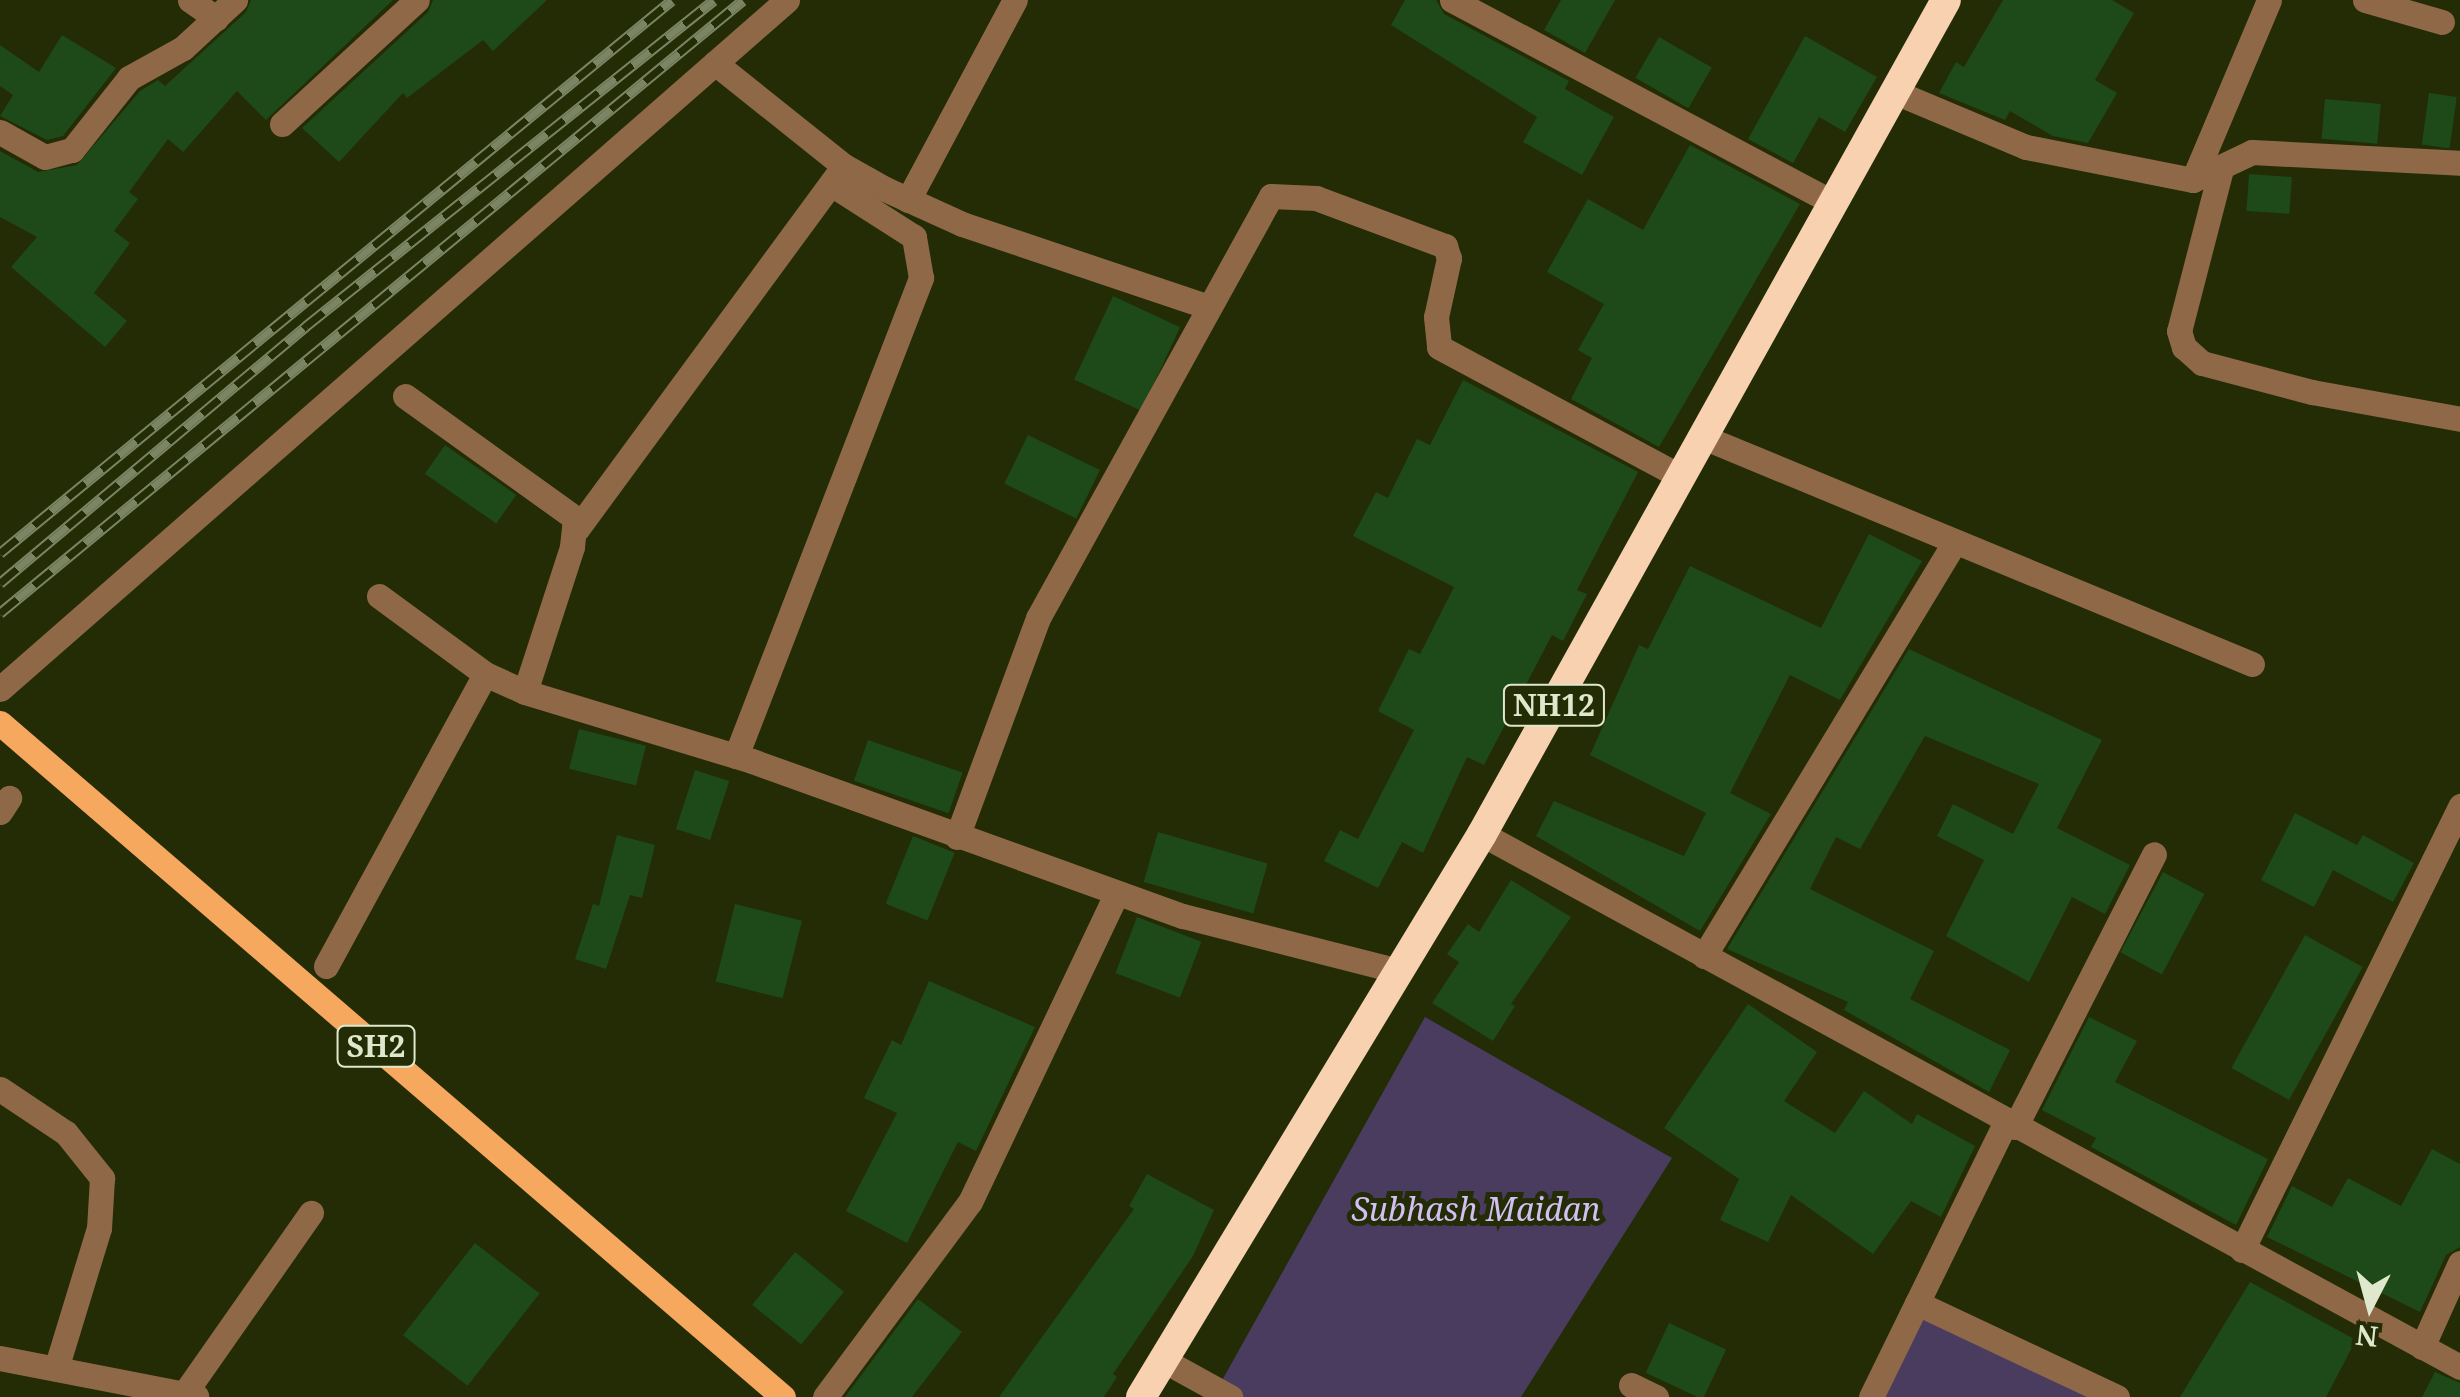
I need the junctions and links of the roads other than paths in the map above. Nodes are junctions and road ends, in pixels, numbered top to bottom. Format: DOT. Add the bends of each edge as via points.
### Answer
graph roads {
  1 [pos="190,0"];
  2 [pos="417,0"];
  3 [pos="787,0"];
  4 [pos="1015,0"];
  5 [pos="1452,0"];
  6 [pos="1946,0"];
  7 [pos="2269,0"];
  8 [pos="2366,0"];
  9 [pos="225,9"];
  10 [pos="2442,22"];
  11 [pos="715,63"];
  12 [pos="1895,92"];
  13 [pos="282,124"];
  14 [pos="0,132"];
  15 [pos="2460,163"];
  16 [pos="2221,169"];
  17 [pos="837,175"];
  18 [pos="2193,180"];
  19 [pos="908,200"];
  20 [pos="1833,203"];
  21 [pos="1208,308"];
  22 [pos="406,396"];
  23 [pos="2460,419"];
  24 [pos="1703,437"];
  25 [pos="1681,476"];
  26 [pos="577,529"];
  27 [pos="1955,542"];
  28 [pos="379,596"];
  29 [pos="2252,664"];
  30 [pos="485,674"];
  31 [pos="0,689"];
  32 [pos="526,692"];
  33 [pos="0,724"];
  34 [pos="736,756"];
  35 [pos="2460,806"];
  36 [pos="1482,834"];
  37 [pos="957,837"];
  38 [pos="2154,854"];
  39 [pos="1116,893"];
  40 [pos="1704,956"];
  41 [pos="326,966"];
  42 [pos="1399,971"];
  43 [pos="0,1088"];
  44 [pos="2010,1124"];
  45 [pos="310,1213"];
  46 [pos="2242,1250"];
  47 [pos="2460,1263"];
  48 [pos="1918,1303"];
  49 [pos="2422,1347"];
  50 [pos="0,1358"];
  51 [pos="1163,1360"];
  52 [pos="2460,1367"];
  53 [pos="56,1369"];
  54 [pos="1631,1385"];
  55 [pos="188,1395"];
  56 [pos="783,1397"];
  57 [pos="826,1397"];
  58 [pos="1141,1397"];
  59 [pos="1230,1397"];
  60 [pos="1656,1397"];
  61 [pos="1872,1397"];
  62 [pos="2116,1397"];
  1 -- 9 [label="street"];
  2 -- 13 [label="street"];
  3 -- 11 [label="street"];
  4 -- 19 [label="street"];
  5 -- 20 [label="street"];
  6 -- 12 [label="highway, NH12"];
  7 -- 18 [label="street"];
  8 -- 10 [label="street"];
  9 -- 14 [label="street" via="184,48 129,78 72,150 45,157"];
  11 -- 17 [label="street"];
  11 -- 31 [label="street"];
  12 -- 18 [label="street" via="2026,147"];
  12 -- 20 [label="highway, NH12"];
  15 -- 16 [label="street" via="2252,152"];
  16 -- 18 [label="street"];
  16 -- 23 [label="street" via="2179,331 2184,347 2202,363 2312,392"];
  17 -- 19 [label="street"];
  17 -- 26 [label="street"];
  17 -- 34 [label="street" via="914,237 921,278"];
  19 -- 21 [label="street"];
  20 -- 24 [label="highway, NH12"];
  21 -- 25 [label="street" via="1271,196 1316,198 1427,236 1445,246 1450,258 1436,316 1439,347"];
  21 -- 37 [label="street" via="1038,618"];
  22 -- 26 [label="street" via="562,506"];
  24 -- 25 [label="highway, NH12"];
  24 -- 27 [label="street"];
  25 -- 36 [label="highway, NH12"];
  26 -- 32 [label="street"];
  27 -- 29 [label="street"];
  27 -- 40 [label="street"];
  28 -- 30 [label="street"];
  30 -- 32 [label="street"];
  30 -- 41 [label="street"];
  32 -- 34 [label="street"];
  33 -- 56 [label="main road, SH2"];
  34 -- 37 [label="street"];
  35 -- 46 [label="street"];
  36 -- 40 [label="street"];
  36 -- 42 [label="highway, NH12"];
  37 -- 39 [label="street"];
  38 -- 44 [label="street"];
  39 -- 42 [label="street"];
  39 -- 57 [label="street" via="970,1202"];
  40 -- 44 [label="street"];
  42 -- 51 [label="highway, NH12"];
  43 -- 53 [label="street" via="66,1133 102,1178 99,1228"];
  44 -- 46 [label="street"];
  44 -- 48 [label="street"];
  45 -- 55 [label="street"];
  46 -- 49 [label="street"];
  47 -- 49 [label="street"];
  48 -- 61 [label="street"];
  48 -- 62 [label="street"];
  49 -- 52 [label="street"];
  50 -- 53 [label="street"];
  51 -- 58 [label="highway, NH12"];
  51 -- 59 [label="street"];
  53 -- 55 [label="street"];
  54 -- 60 [label="street"];
}
